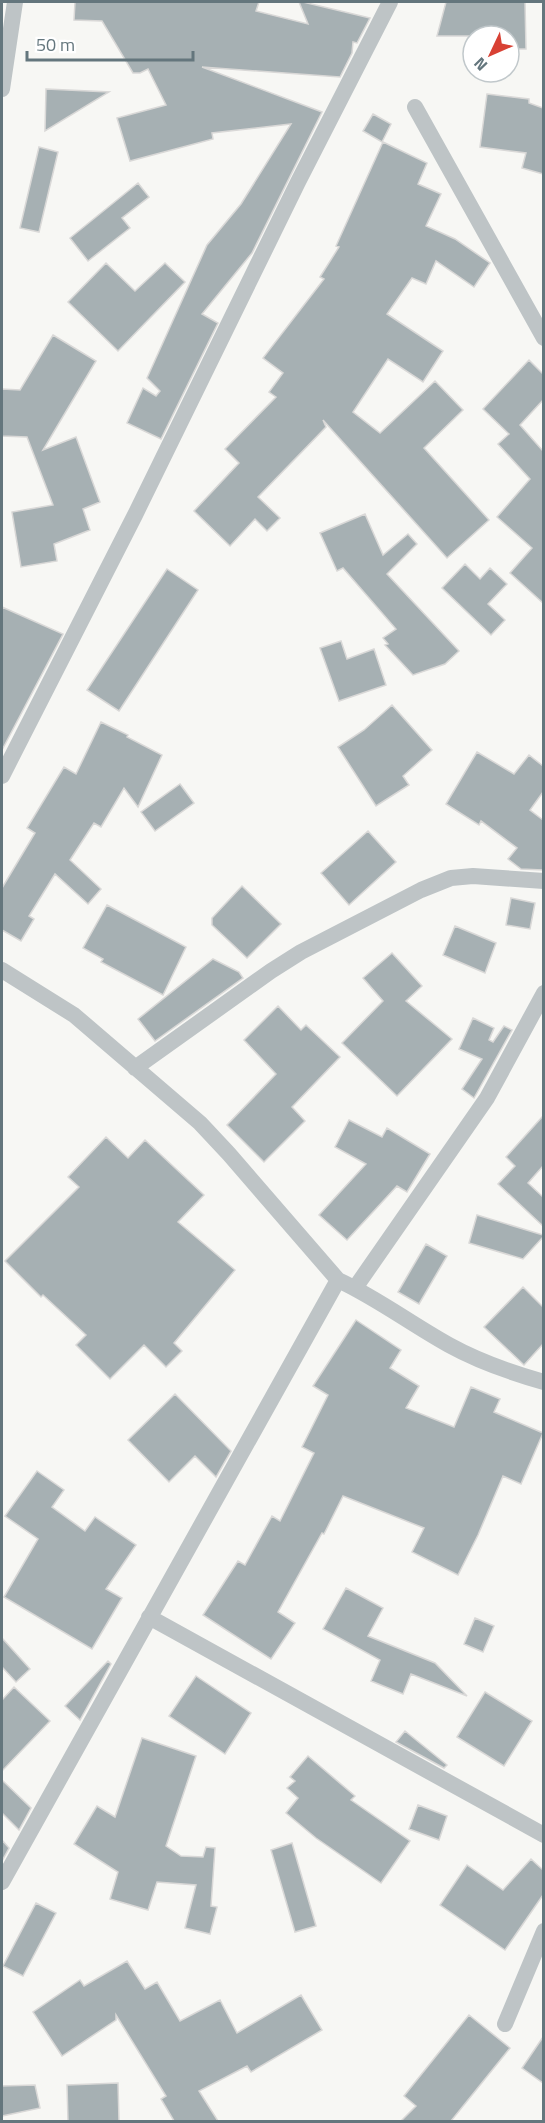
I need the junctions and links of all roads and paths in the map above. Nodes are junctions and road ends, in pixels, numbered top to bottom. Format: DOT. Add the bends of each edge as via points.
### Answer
graph roads {
  1 [pos="15,2"];
  2 [pos="390,2"];
  3 [pos="2,89"];
  4 [pos="415,107"];
  5 [pos="543,338"];
  6 [pos="2,776"];
  7 [pos="543,881"];
  8 [pos="2,970"];
  9 [pos="543,993"];
  10 [pos="135,1068"];
  11 [pos="338,1280"];
  12 [pos="355,1288"];
  13 [pos="543,1382"];
  14 [pos="149,1617"];
  15 [pos="543,1835"];
  16 [pos="2,1882"];
  17 [pos="543,1931"];
  18 [pos="505,2024"];
  1 -- 3 [label="street"];
  2 -- 6 [label="street"];
  4 -- 5 [label="street"];
  7 -- 10 [label="street" via="473,876 451,878 421,890 291,959"];
  8 -- 10 [label="street" via="74,1015"];
  9 -- 12 [label="street" via="487,1098"];
  10 -- 11 [label="street" via="201,1123"];
  11 -- 12 [label="street"];
  11 -- 14 [label="street"];
  12 -- 13 [label="street" via="458,1350"];
  14 -- 15 [label="street"];
  14 -- 16 [label="street"];
  17 -- 18 [label="street"];
}
